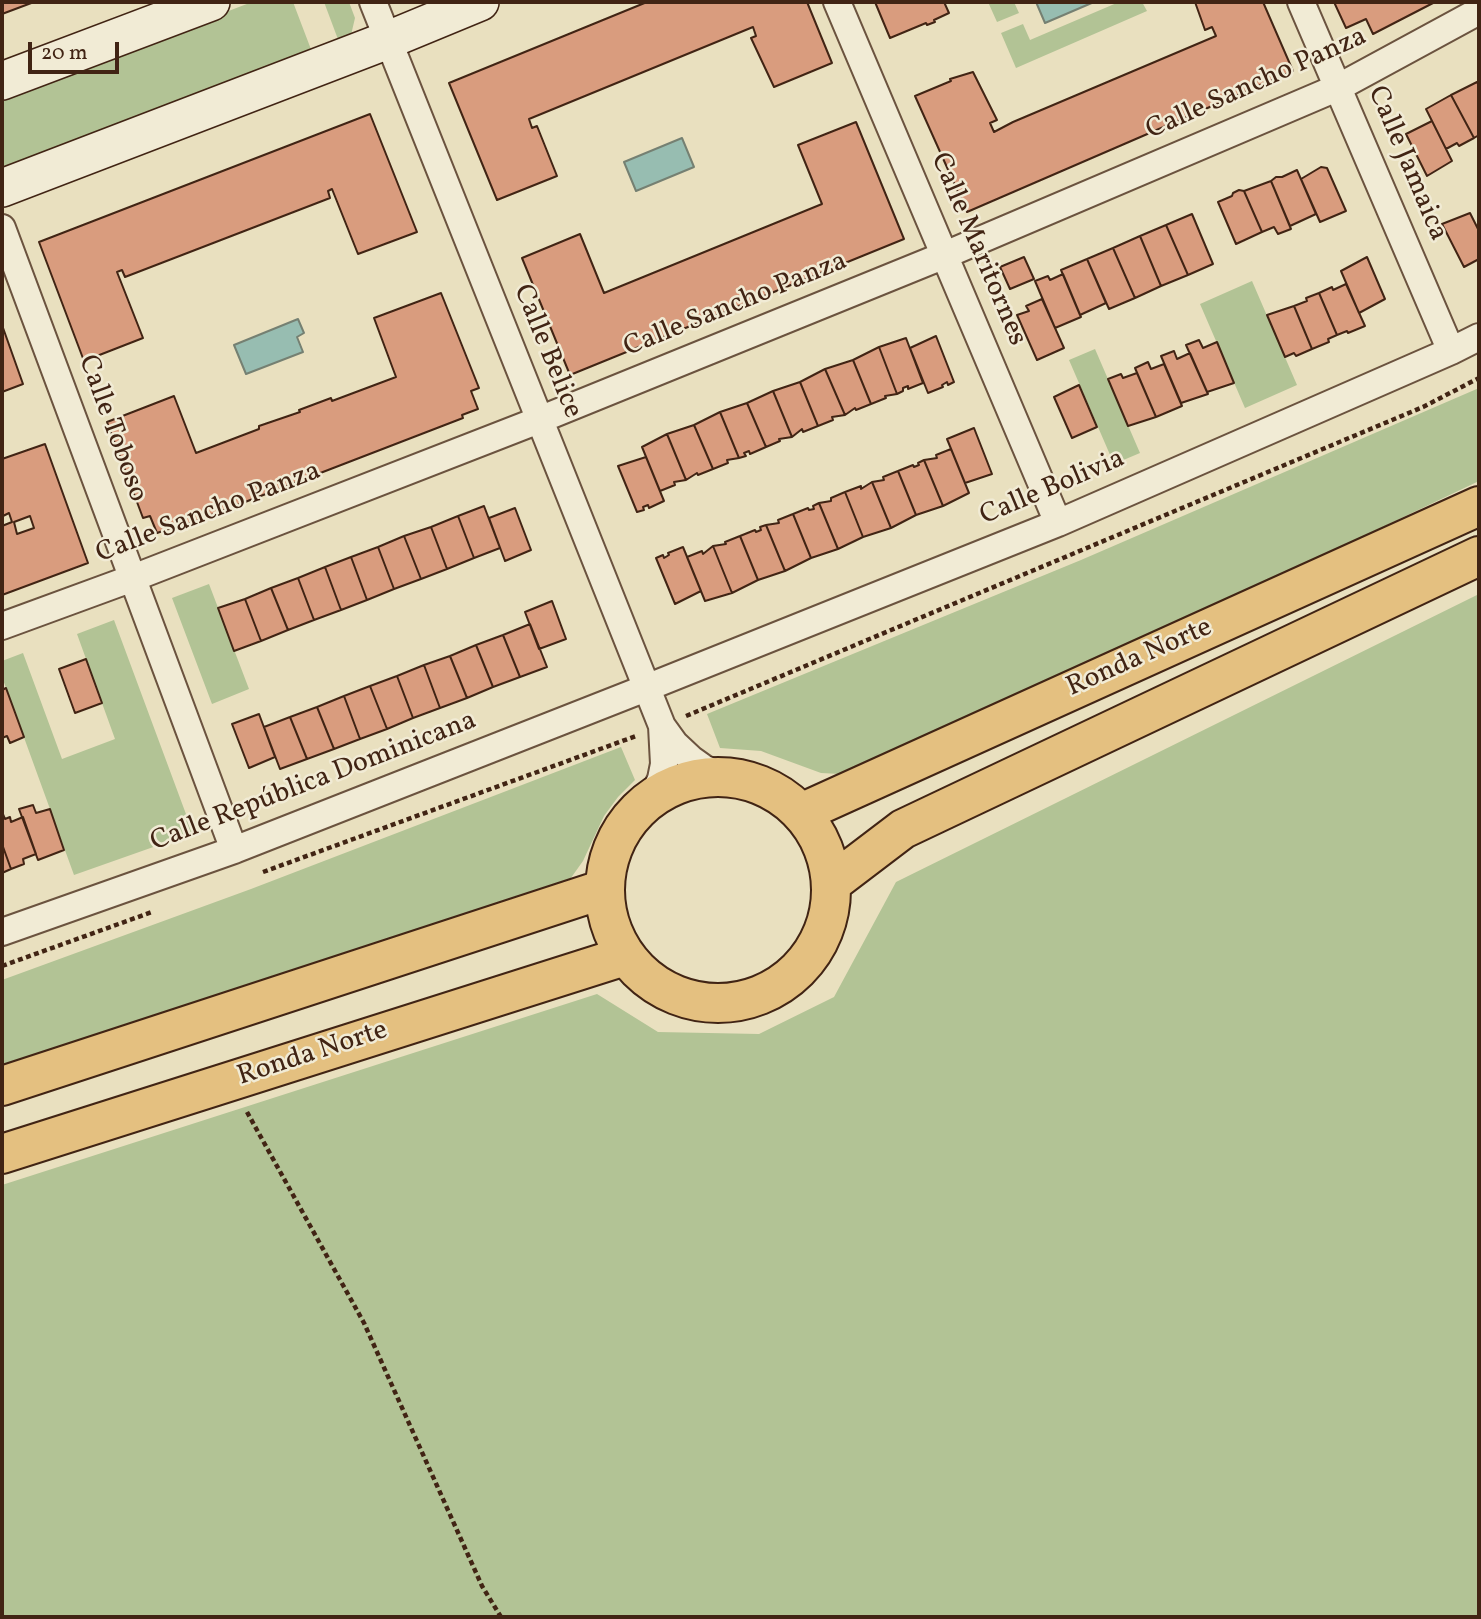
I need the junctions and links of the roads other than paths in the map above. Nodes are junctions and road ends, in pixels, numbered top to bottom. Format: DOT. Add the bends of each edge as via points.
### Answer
graph roads {
  1 [pos="211,2"];
  2 [pos="373,2"];
  3 [pos="480,2"];
  4 [pos="837,2"];
  5 [pos="1301,2"];
  6 [pos="1479,11"];
  7 [pos="388,40"];
  8 [pos="2,81"];
  9 [pos="1339,87"];
  10 [pos="2,188"];
  11 [pos="2,228"];
  12 [pos="945,256"];
  13 [pos="1479,337"];
  14 [pos="1451,351"];
  15 [pos="539,420"];
  16 [pos="1479,506"];
  17 [pos="1058,523"];
  18 [pos="1479,556"];
  19 [pos="133,578"];
  20 [pos="2,626"];
  21 [pos="646,688"];
  22 [pos="662,726"];
  23 [pos="731,779"];
  24 [pos="652,800"];
  25 [pos="801,813"];
  26 [pos="233,850"];
  27 [pos="832,883"];
  28 [pos="604,890"];
  29 [pos="2,932"];
  30 [pos="625,956"];
  31 [pos="2,1086"];
  32 [pos="2,1154"];
  1 -- 8 [label="main road"];
  2 -- 7 [label="street, Calle Belice"];
  3 -- 7 [label="main road"];
  4 -- 12 [label="street, Calle Maritornes"];
  5 -- 9 [label="street, Calle Jamaica"];
  6 -- 9 [label="street, Calle Sancho Panza"];
  7 -- 10 [label="main road"];
  7 -- 15 [label="street, Calle Belice"];
  9 -- 12 [label="street, Calle Sancho Panza"];
  9 -- 14 [label="street, Calle Jamaica"];
  11 -- 19 [label="street, Calle Toboso"];
  12 -- 15 [label="street, Calle Sancho Panza"];
  12 -- 17 [label="street, Calle Maritornes"];
  13 -- 14 [label="street, Calle Bolivia"];
  14 -- 17 [label="street, Calle Bolivia"];
  15 -- 19 [label="street, Calle Sancho Panza"];
  15 -- 21 [label="street, Calle Belice"];
  16 -- 25 [label="main road, Ronda Norte"];
  17 -- 21 [label="street, Calle Bolivia"];
  18 -- 27 [label="main road, Ronda Norte" via="903,830"];
  19 -- 20 [label="street, Calle Sancho Panza"];
  19 -- 26 [label="street, Calle Toboso"];
  21 -- 22 [label="street, Calle Belice"];
  21 -- 26 [label="street, Calle República Dominicana"];
  22 -- 23 [label="street, Calle Belice" via="691,759"];
  22 -- 24 [label="street, Calle Belice" via="664,764"];
  23 -- 24 [label="main road" via="705,778 670,788"];
  23 -- 25 [label="main road" via="773,791"];
  24 -- 28 [label="main road" via="623,829 609,858"];
  25 -- 27 [label="main road" via="822,845"];
  26 -- 29 [label="street, Calle República Dominicana"];
  27 -- 30 [label="main road" via="828,919 813,953 788,980 756,998 720,1004 683,998 651,982"];
  28 -- 30 [label="main road" via="609,924"];
  28 -- 31 [label="main road"];
  30 -- 32 [label="main road, Ronda Norte"];
}
